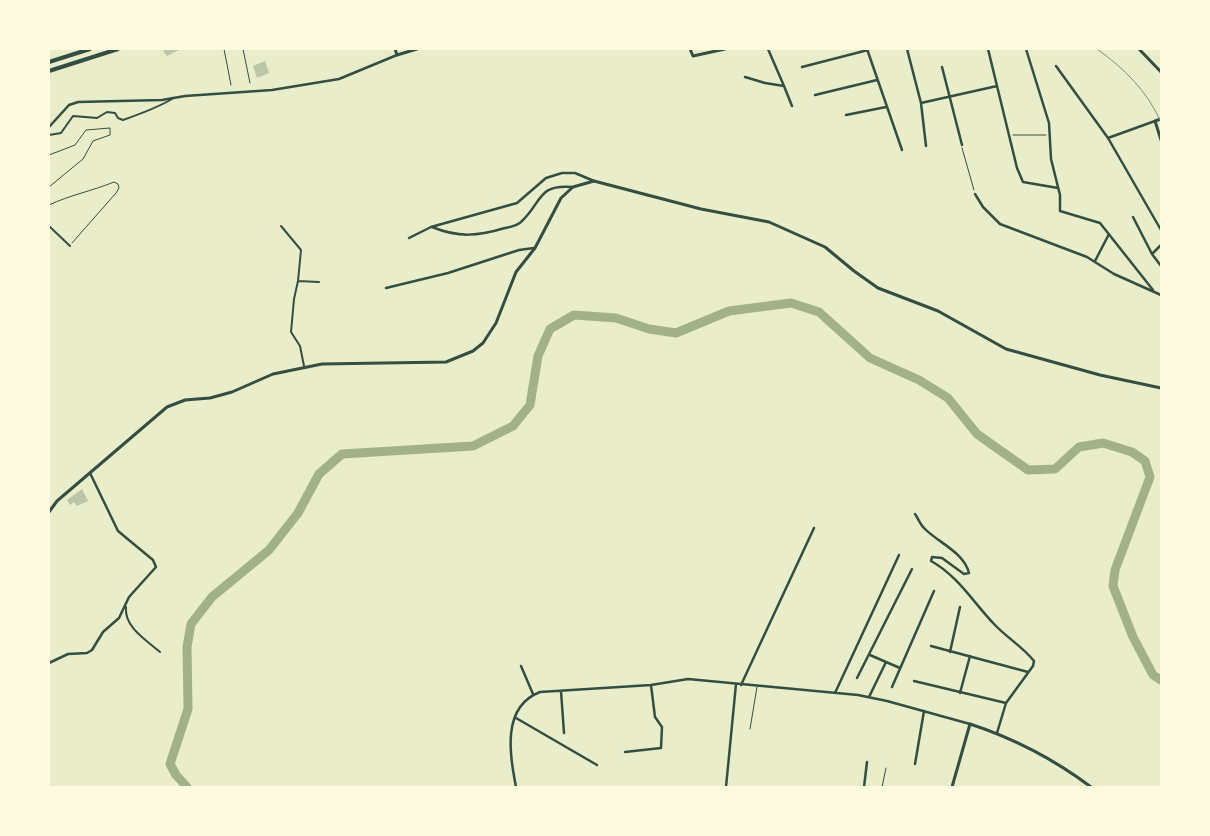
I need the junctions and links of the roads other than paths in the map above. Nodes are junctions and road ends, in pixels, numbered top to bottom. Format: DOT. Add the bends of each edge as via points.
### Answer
graph roads {
  1 [pos="90,49"];
  2 [pos="118,49"];
  3 [pos="224,49"];
  4 [pos="243,49"];
  5 [pos="395,49"];
  6 [pos="417,49"];
  7 [pos="690,49"];
  8 [pos="725,49"];
  9 [pos="768,49"];
  10 [pos="907,49"];
  11 [pos="988,49"];
  12 [pos="1026,49"];
  13 [pos="1138,49"];
  14 [pos="867,50"];
  15 [pos="398,55"];
  16 [pos="49,62"];
  17 [pos="1056,66"];
  18 [pos="802,67"];
  19 [pos="942,67"];
  20 [pos="49,71"];
  21 [pos="1161,72"];
  22 [pos="745,77"];
  23 [pos="877,80"];
  24 [pos="250,83"];
  25 [pos="231,85"];
  26 [pos="784,86"];
  27 [pos="998,86"];
  28 [pos="815,94"];
  29 [pos="950,96"];
  30 [pos="173,98"];
  31 [pos="921,103"];
  32 [pos="792,106"];
  33 [pos="886,107"];
  34 [pos="846,115"];
  35 [pos="1161,119"];
  36 [pos="1155,121"];
  37 [pos="49,126"];
  38 [pos="49,135"];
  39 [pos="1108,138"];
  40 [pos="1161,140"];
  41 [pos="962,144"];
  42 [pos="926,146"];
  43 [pos="902,150"];
  44 [pos="594,181"];
  45 [pos="573,186"];
  46 [pos="1058,188"];
  47 [pos="976,194"];
  48 [pos="1133,217"];
  49 [pos="49,226"];
  50 [pos="282,226"];
  51 [pos="432,227"];
  52 [pos="1161,230"];
  53 [pos="1109,234"];
  54 [pos="409,238"];
  55 [pos="1161,245"];
  56 [pos="70,246"];
  57 [pos="535,248"];
  58 [pos="1152,254"];
  59 [pos="1094,261"];
  60 [pos="1161,266"];
  61 [pos="298,280"];
  62 [pos="319,282"];
  63 [pos="386,288"];
  64 [pos="1153,290"];
  65 [pos="1161,295"];
  66 [pos="304,367"];
  67 [pos="1161,388"];
  68 [pos="90,473"];
  69 [pos="49,512"];
  70 [pos="915,514"];
  71 [pos="814,528"];
  72 [pos="899,555"];
  73 [pos="912,569"];
  74 [pos="934,592"];
  75 [pos="126,602"];
  76 [pos="960,607"];
  77 [pos="931,646"];
  78 [pos="160,652"];
  79 [pos="950,652"];
  80 [pos="870,655"];
  81 [pos="970,656"];
  82 [pos="886,662"];
  83 [pos="49,663"];
  84 [pos="521,666"];
  85 [pos="900,668"];
  86 [pos="1028,672"];
  87 [pos="857,678"];
  88 [pos="914,682"];
  89 [pos="651,684"];
  90 [pos="736,684"];
  91 [pos="741,685"];
  92 [pos="757,687"];
  93 [pos="892,688"];
  94 [pos="561,691"];
  95 [pos="835,693"];
  96 [pos="960,693"];
  97 [pos="533,694"];
  98 [pos="869,697"];
  99 [pos="1006,703"];
  100 [pos="924,711"];
  101 [pos="516,718"];
  102 [pos="970,724"];
  103 [pos="750,730"];
  104 [pos="564,732"];
  105 [pos="997,733"];
  106 [pos="625,752"];
  107 [pos="867,762"];
  108 [pos="915,764"];
  109 [pos="596,765"];
  110 [pos="886,768"];
  111 [pos="516,787"];
  112 [pos="726,787"];
  113 [pos="864,787"];
  114 [pos="882,787"];
  115 [pos="952,787"];
  116 [pos="1091,787"];
  1 -- 16 [label="main road"];
  2 -- 20 [label="main road"];
  3 -- 25 [label="lane"];
  4 -- 24 [label="lane"];
  5 -- 15 [label="street"];
  6 -- 15 [label="street"];
  7 -- 8 [label="street" via="693,56"];
  9 -- 26 [label="street"];
  10 -- 31 [label="street"];
  11 -- 27 [label="street"];
  12 -- 46 [label="street" via="1044,106"];
  13 -- 21 [label="street"];
  14 -- 18 [label="street"];
  14 -- 23 [label="street"];
  15 -- 30 [label="street" via="339,79 272,90"];
  17 -- 39 [label="street"];
  19 -- 29 [label="street"];
  22 -- 26 [label="street"];
  23 -- 28 [label="street"];
  23 -- 33 [label="street"];
  26 -- 32 [label="street"];
  27 -- 29 [label="street"];
  27 -- 46 [label="street" via="1023,182"];
  29 -- 31 [label="street"];
  29 -- 41 [label="street"];
  30 -- 37 [label="street" via="78,102 69,105"];
  30 -- 38 [label="street" via="146,113 136,113 123,120 115,113 107,112 97,118 73,116 61,133"];
  31 -- 42 [label="street"];
  33 -- 34 [label="street"];
  33 -- 43 [label="street"];
  35 -- 36 [label="street"];
  36 -- 39 [label="street"];
  36 -- 40 [label="street"];
  39 -- 52 [label="street"];
  44 -- 45 [label="street"];
  44 -- 51 [label="street" via="575,173 562,173 546,178 517,203"];
  44 -- 67 [label="street" via="701,209 769,222 825,247 878,288 938,310 1006,349"];
  45 -- 51 [label="street" via="543,192 521,222 481,236 463,236"];
  45 -- 57 [label="street" via="552,211"];
  46 -- 53 [label="street" via="1061,212 1100,224"];
  47 -- 59 [label="street" via="1000,224"];
  48 -- 58 [label="street"];
  49 -- 56 [label="street"];
  50 -- 61 [label="street" via="301,250"];
  51 -- 54 [label="street"];
  53 -- 59 [label="street"];
  53 -- 64 [label="street"];
  55 -- 58 [label="street"];
  57 -- 63 [label="street"];
  57 -- 66 [label="street" via="516,272 490,333 483,343 461,357 446,362"];
  58 -- 60 [label="street"];
  59 -- 64 [label="street" via="1114,274"];
  61 -- 62 [label="street"];
  61 -- 66 [label="street" via="291,332 301,350"];
  64 -- 65 [label="street"];
  66 -- 68 [label="street" via="259,378 232,392 175,403"];
  68 -- 69 [label="street"];
  68 -- 75 [label="street" via="118,531 156,565"];
  70 -- 86 [label="street" via="923,527 951,548 969,573 964,574 942,558 932,557 931,562 968,591 993,624 1034,661"];
  71 -- 91 [label="street"];
  72 -- 95 [label="street"];
  73 -- 80 [label="street"];
  74 -- 85 [label="street"];
  75 -- 78 [label="street" via="125,616 129,622"];
  75 -- 83 [label="street" via="119,618 103,632 90,652 68,654"];
  76 -- 79 [label="street"];
  77 -- 79 [label="street"];
  79 -- 81 [label="street"];
  80 -- 82 [label="street"];
  80 -- 87 [label="street"];
  81 -- 86 [label="street"];
  81 -- 96 [label="street"];
  82 -- 85 [label="street"];
  82 -- 98 [label="street"];
  84 -- 97 [label="street"];
  85 -- 93 [label="street"];
  86 -- 99 [label="street"];
  88 -- 96 [label="street"];
  89 -- 90 [label="street" via="688,679"];
  89 -- 94 [label="street"];
  89 -- 106 [label="street" via="655,717 662,727 661,748"];
  90 -- 91 [label="street"];
  90 -- 112 [label="street"];
  91 -- 92 [label="street"];
  92 -- 95 [label="street"];
  92 -- 103 [label="lane"];
  94 -- 97 [label="street"];
  94 -- 104 [label="street"];
  95 -- 98 [label="street"];
  96 -- 99 [label="street"];
  97 -- 101 [label="street" via="526,699"];
  98 -- 100 [label="street"];
  99 -- 105 [label="street"];
  100 -- 102 [label="street"];
  100 -- 108 [label="street"];
  101 -- 109 [label="street"];
  101 -- 111 [label="street" via="509,746"];
  102 -- 105 [label="street"];
  102 -- 115 [label="street"];
  105 -- 116 [label="street"];
  107 -- 113 [label="street"];
  110 -- 114 [label="lane"];
}
